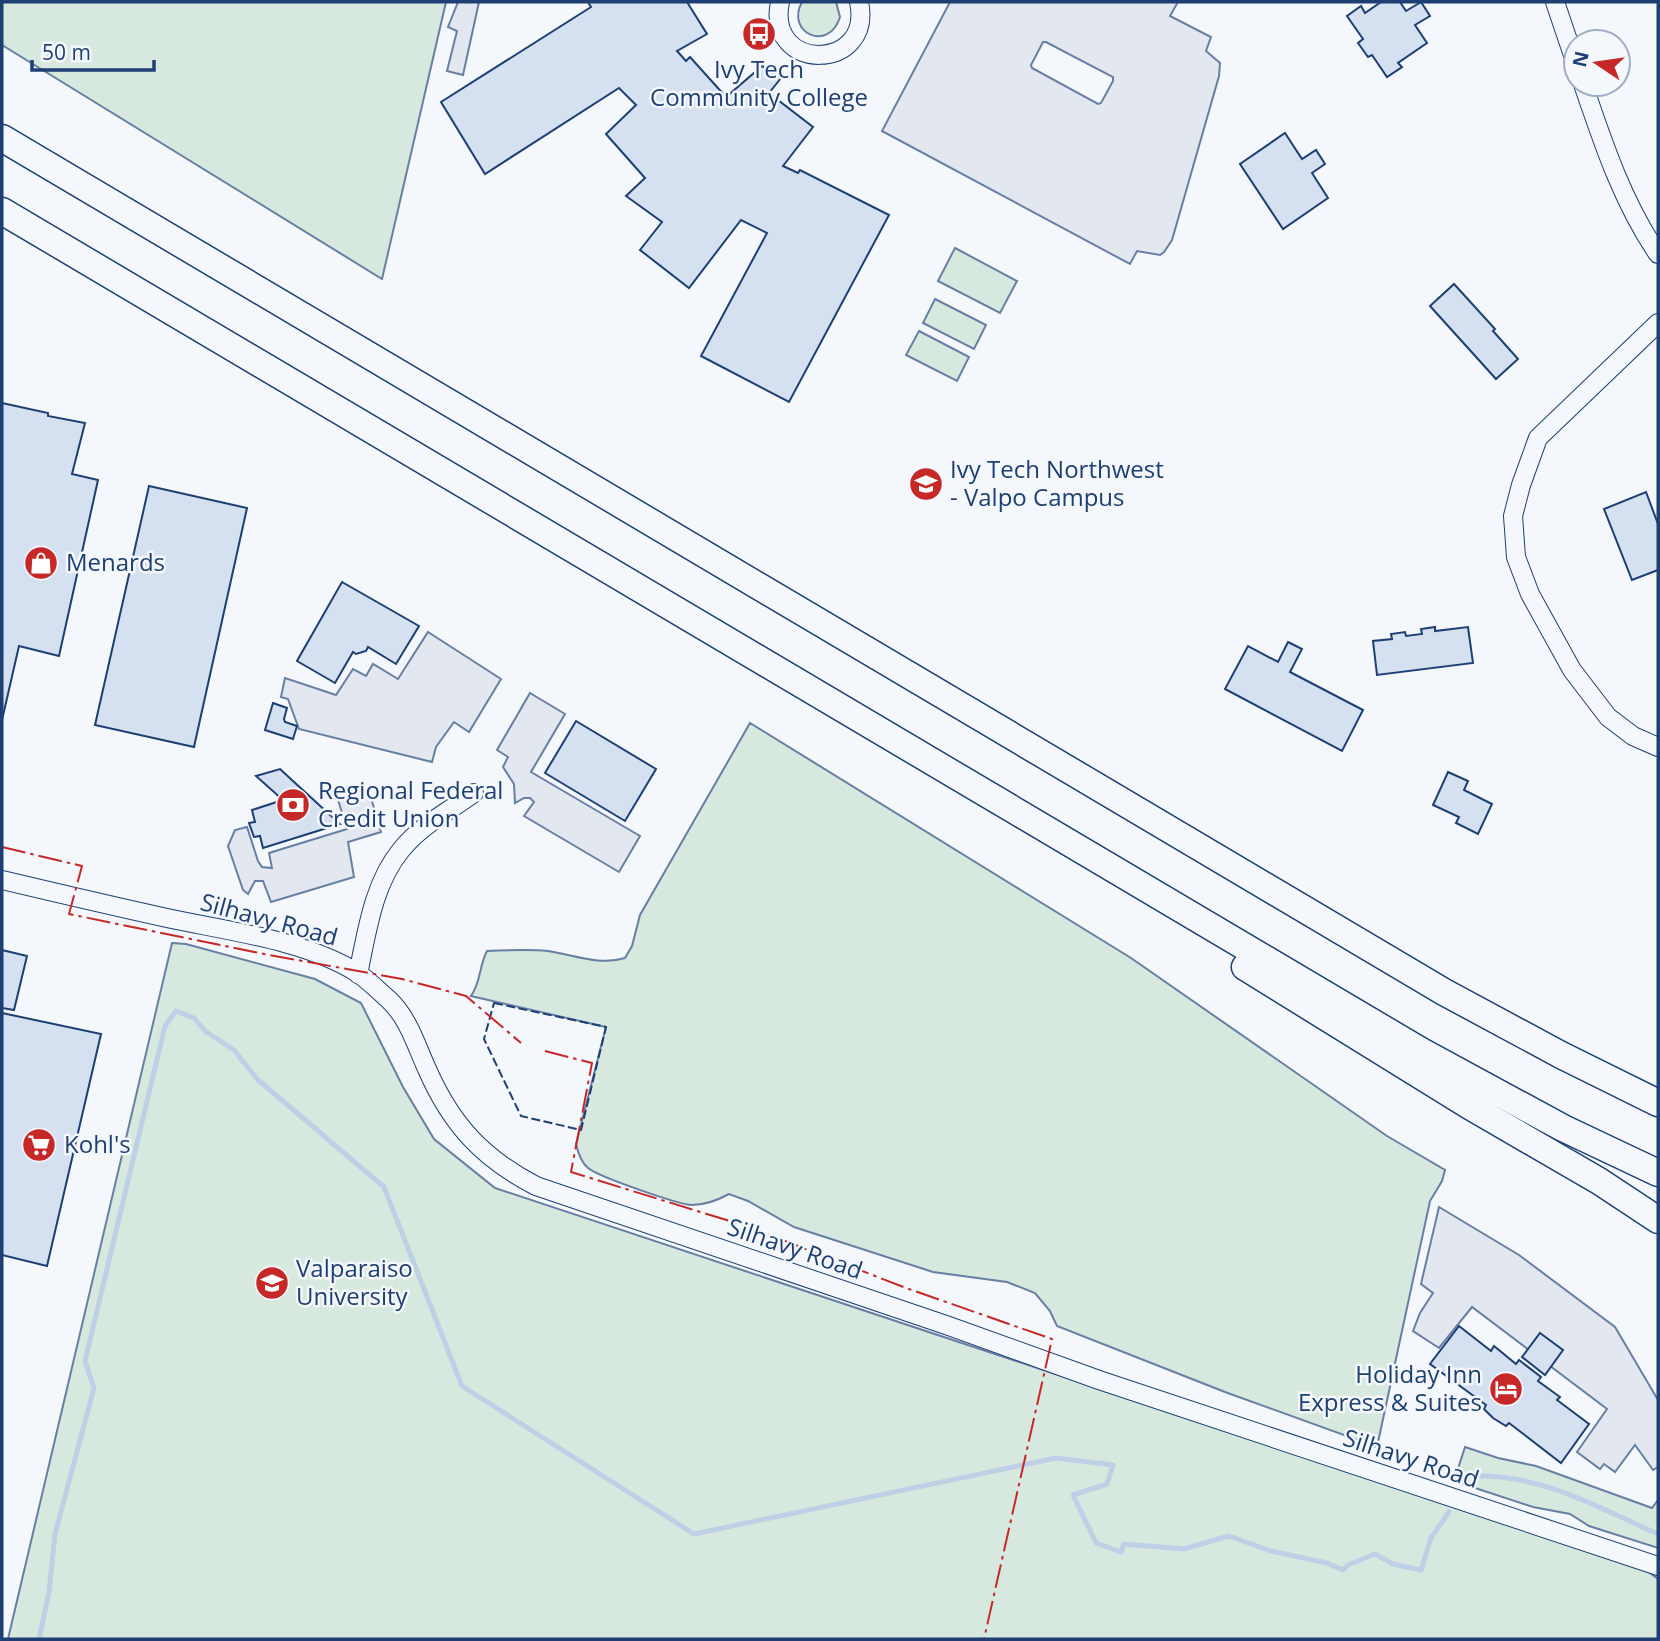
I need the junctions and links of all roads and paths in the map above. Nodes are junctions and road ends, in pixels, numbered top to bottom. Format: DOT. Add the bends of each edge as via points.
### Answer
graph roads {
  1 [pos="780,2"];
  2 [pos="859,2"];
  3 [pos="1555,2"];
  4 [pos="1564,28"];
  5 [pos="1588,98"];
  6 [pos="2,118"];
  7 [pos="2,138"];
  8 [pos="2,211"];
  9 [pos="1658,254"];
  10 [pos="215,264"];
  11 [pos="1658,323"];
  12 [pos="1658,747"];
  13 [pos="474,793"];
  14 [pos="2,880"];
  15 [pos="1178,908"];
  16 [pos="358,974"];
  17 [pos="1658,1103"];
  18 [pos="1658,1173"];
  19 [pos="1658,1220"];
  20 [pos="1658,1566"];
  1 -- 2 [label="street" via="779,26 785,38 794,48 819,56 840,50 854,38"];
  3 -- 4 [label="street"];
  5 -- 9 [label="street" via="1623,191"];
  6 -- 10 [label="highway" via="118,190"];
  7 -- 10 [label="highway"];
  8 -- 15 [label="highway"];
  10 -- 17 [label="highway" via="1444,992"];
  11 -- 12 [label="street" via="1538,438 1513,516 1516,557 1530,594 1572,670 1608,717"];
  13 -- 16 [label="street" via="401,849 381,883"];
  14 -- 16 [label="street, Silhavy Road" via="278,943"];
  15 -- 18 [label="highway" via="1421,1051"];
  15 -- 19 [label="highway" via="1238,964"];
  16 -- 20 [label="street, Silhavy Road" via="390,1001 408,1025 450,1115 502,1167 536,1186"];
}
